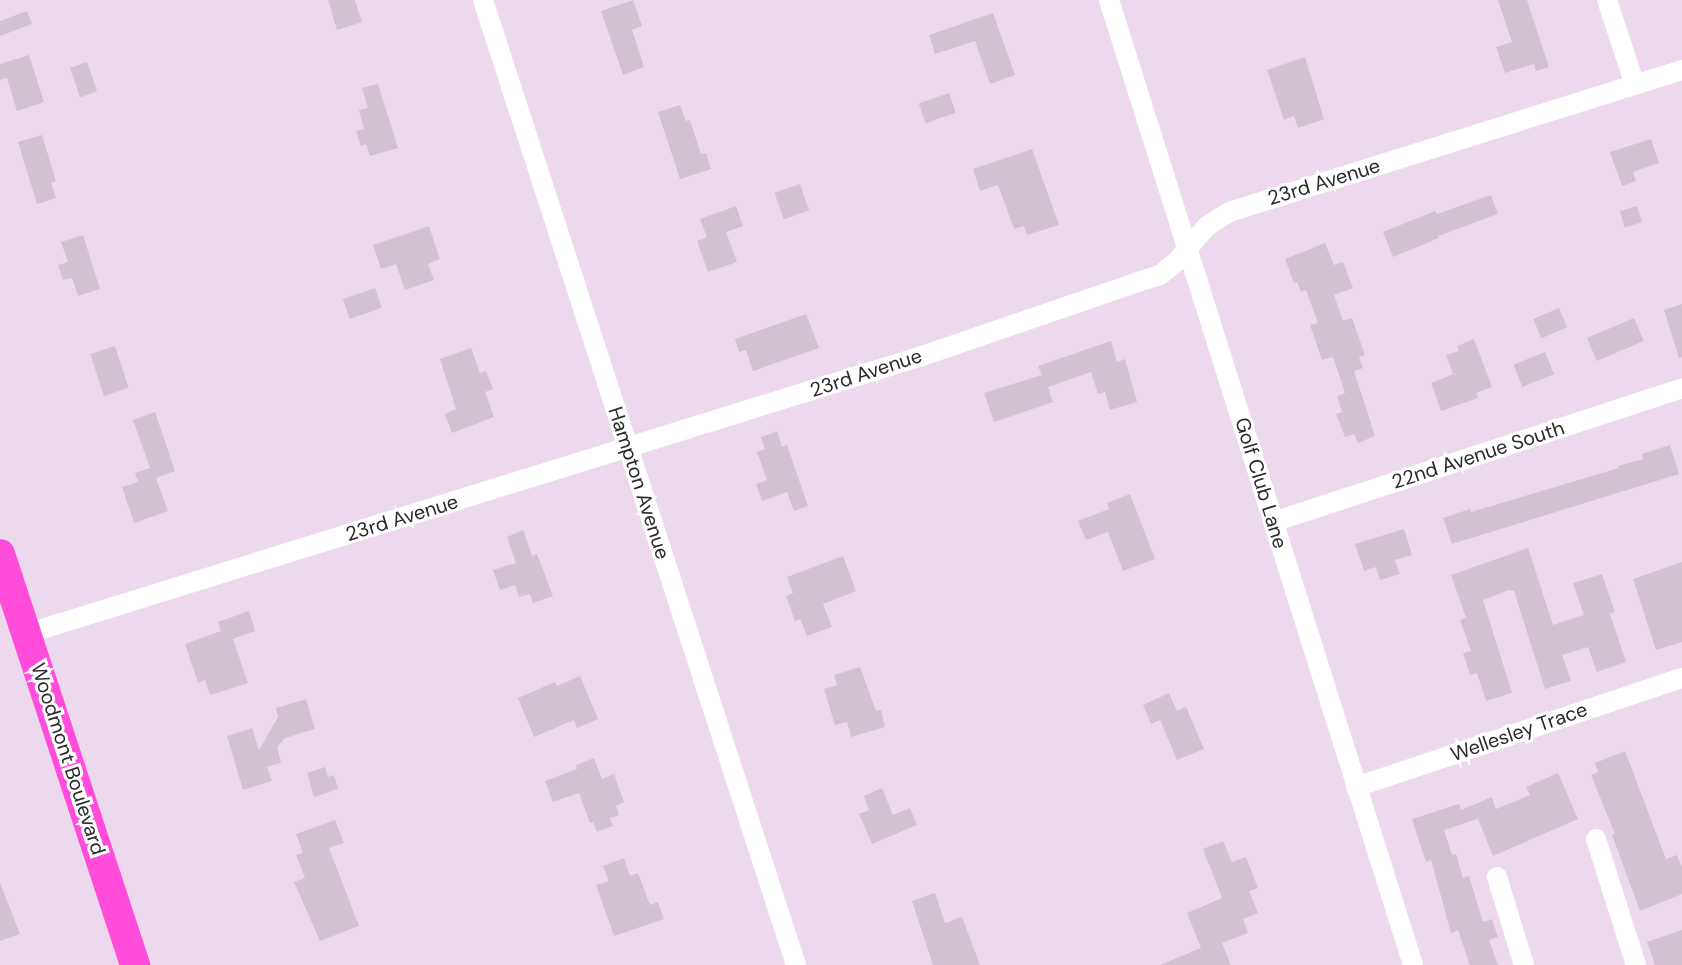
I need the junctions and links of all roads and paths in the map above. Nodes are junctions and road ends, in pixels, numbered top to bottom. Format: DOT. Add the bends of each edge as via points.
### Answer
graph roads {
  1 [pos="483,0"];
  2 [pos="1109,0"];
  3 [pos="1607,0"];
  4 [pos="1682,70"];
  5 [pos="1635,86"];
  6 [pos="1188,247"];
  7 [pos="1682,388"];
  8 [pos="627,449"];
  9 [pos="1273,522"];
  10 [pos="0,554"];
  11 [pos="26,634"];
  12 [pos="1682,678"];
  13 [pos="1356,787"];
  14 [pos="1596,839"];
  15 [pos="1497,877"];
  16 [pos="135,965"];
  17 [pos="796,965"];
  18 [pos="1413,965"];
  19 [pos="1524,965"];
  20 [pos="1636,965"];
  1 -- 8 [label="street, Hampton Avenue"];
  2 -- 6 [label="street, Golf Club Lane"];
  3 -- 5 [label="street"];
  4 -- 5 [label="street, 23rd Avenue"];
  5 -- 6 [label="street, 23rd Avenue" via="1228,213 1207,226"];
  6 -- 8 [label="street, 23rd Avenue" via="1160,275 922,356"];
  6 -- 9 [label="street, Golf Club Lane"];
  7 -- 9 [label="street, 22nd Avenue South"];
  8 -- 11 [label="street, 23rd Avenue"];
  8 -- 17 [label="street, Hampton Avenue"];
  9 -- 13 [label="street, Golf Club Lane"];
  10 -- 11 [label="main road, Woodmont Boulevard"];
  11 -- 16 [label="main road, Woodmont Boulevard"];
  12 -- 13 [label="street, Wellesley Trace"];
  13 -- 18 [label="street, Golf Club Lane"];
  14 -- 20 [label="street"];
  15 -- 19 [label="street"];
}
